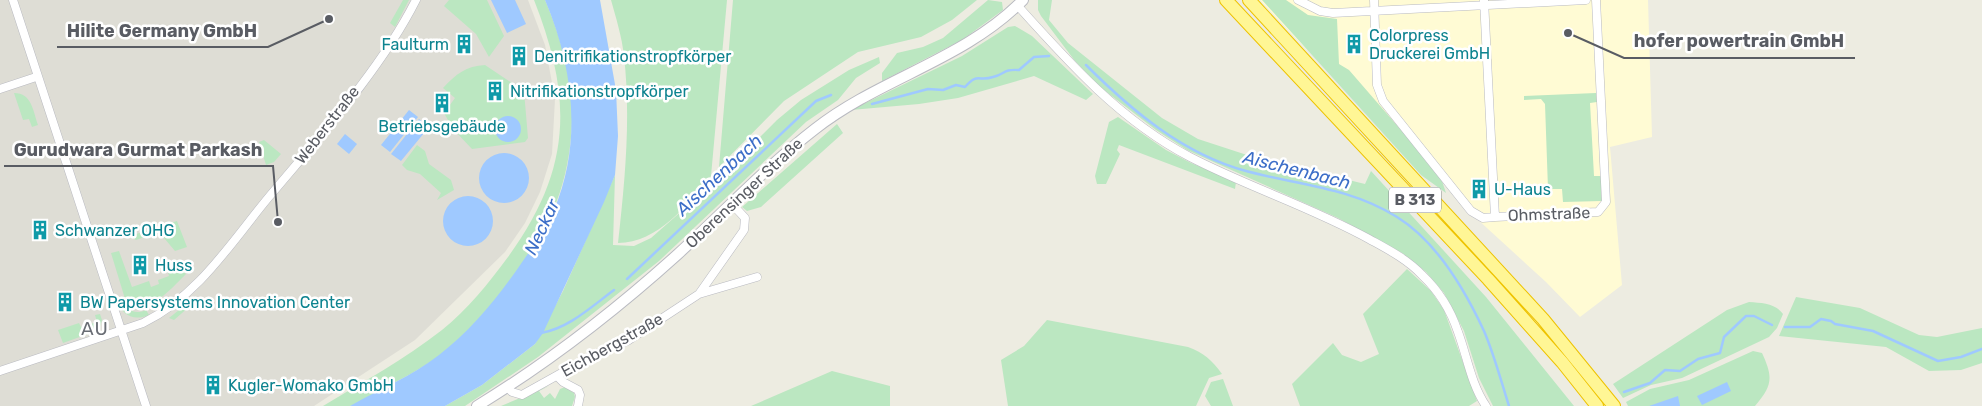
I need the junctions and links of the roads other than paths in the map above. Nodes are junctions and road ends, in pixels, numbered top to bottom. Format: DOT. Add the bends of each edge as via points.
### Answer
graph roads {
  1 [pos="12,0"];
  2 [pos="416,0"];
  3 [pos="1226,0"];
  4 [pos="1249,0"];
  5 [pos="1298,0"];
  6 [pos="1374,0"];
  7 [pos="1586,0"];
  8 [pos="1596,0"];
  9 [pos="1020,3"];
  10 [pos="1484,3"];
  11 [pos="1374,11"];
  12 [pos="36,77"];
  13 [pos="0,89"];
  14 [pos="732,204"];
  15 [pos="1496,216"];
  16 [pos="756,277"];
  17 [pos="699,294"];
  18 [pos="121,331"];
  19 [pos="0,371"];
  20 [pos="557,376"];
  21 [pos="507,387"];
  22 [pos="146,406"];
  23 [pos="477,406"];
  24 [pos="578,406"];
  25 [pos="1486,406"];
  26 [pos="1597,406"];
  27 [pos="1614,406"];
  1 -- 12 [label="street"];
  2 -- 18 [label="street, Weberstraße" via="338,113 200,281 159,315"];
  3 -- 26 [label="highway, B 313" via="1488,279"];
  4 -- 27 [label="highway, B 313" via="1543,319"];
  5 -- 11 [label="street" via="1333,14"];
  6 -- 11 [label="street"];
  7 -- 10 [label="street"];
  8 -- 15 [label="street, Ohmstraße" via="1606,202 1598,212"];
  9 -- 14 [label="street, Oberensinger Straße" via="960,49 872,91 837,112"];
  9 -- 25 [label="street" via="1090,84 1160,139 1190,157 1339,223 1389,250 1421,274 1453,318 1476,388"];
  10 -- 11 [label="street"];
  10 -- 15 [label="street, Ohmstraße"];
  11 -- 15 [label="street" via="1377,85 1383,101 1471,211 1482,218"];
  12 -- 13 [label="street"];
  12 -- 18 [label="street"];
  14 -- 17 [label="street, Eichbergstraße" via="745,218 744,230"];
  14 -- 21 [label="street, Oberensinger Straße" via="630,297"];
  16 -- 17 [label="street"];
  17 -- 20 [label="street, Eichbergstraße" via="629,340"];
  18 -- 19 [label="street, Weberstraße"];
  18 -- 22 [label="street"];
  20 -- 21 [label="street, Eichbergstraße" via="522,395"];
  20 -- 24 [label="street" via="578,390"];
  21 -- 23 [label="street, Oberensinger Straße"];
}
